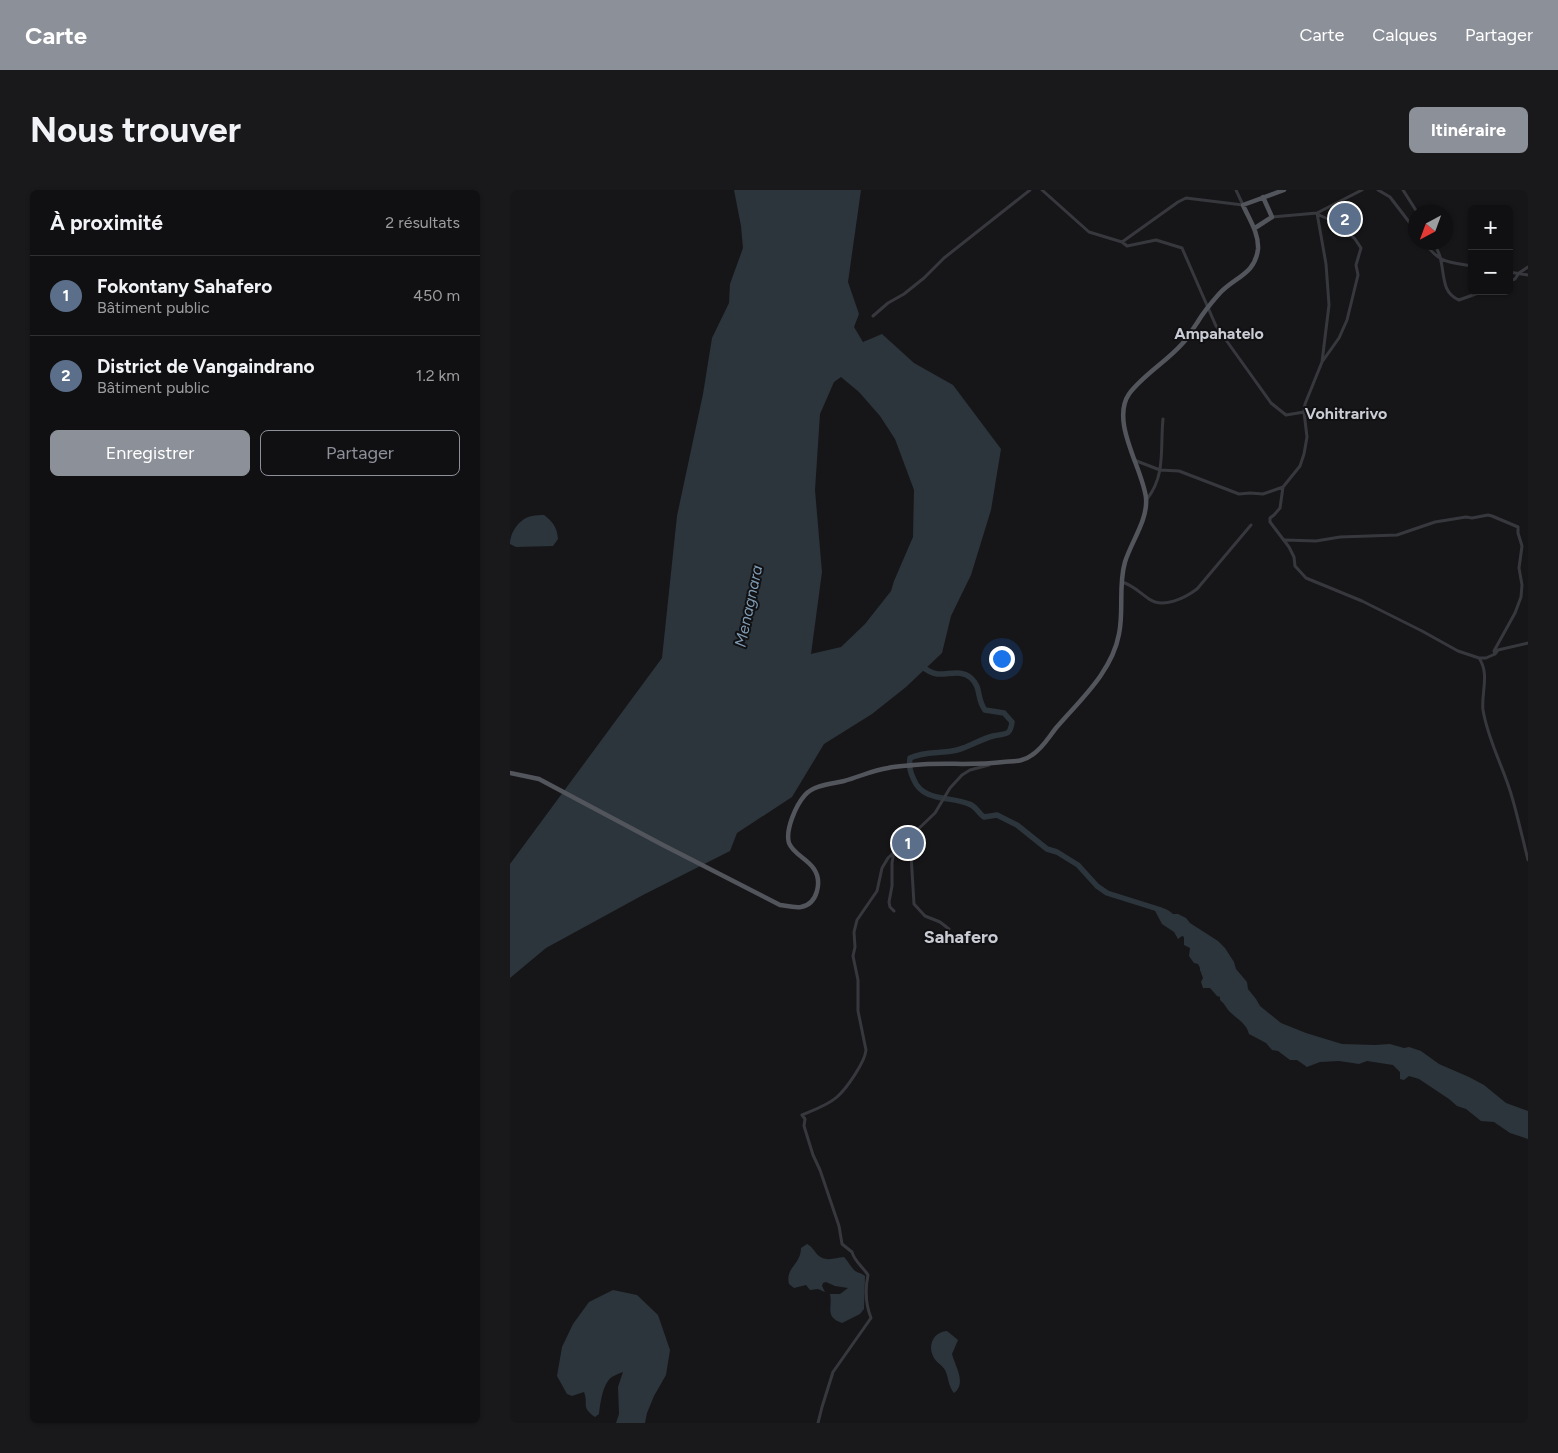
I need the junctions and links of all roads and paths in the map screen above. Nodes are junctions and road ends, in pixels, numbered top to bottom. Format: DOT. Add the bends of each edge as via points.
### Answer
graph roads {
  1 [pos="1030,190"];
  2 [pos="1042,190"];
  3 [pos="1236,190"];
  4 [pos="1284,190"];
  5 [pos="1362,190"];
  6 [pos="1378,190"];
  7 [pos="1403,190"];
  8 [pos="1263,198"];
  9 [pos="1243,205"];
  10 [pos="1413,205"];
  11 [pos="1317,213"];
  12 [pos="1272,217"];
  13 [pos="1408,221"];
  14 [pos="1255,228"];
  15 [pos="1122,242"];
  16 [pos="1431,250"];
  17 [pos="1437,250"];
  18 [pos="1441,259"];
  19 [pos="1468,265"];
  20 [pos="1528,267"];
  21 [pos="1513,272"];
  22 [pos="1519,273"];
  23 [pos="1528,275"];
  24 [pos="1513,280"];
  25 [pos="1473,295"];
  26 [pos="1208,307"];
  27 [pos="873,316"];
  28 [pos="1322,362"];
  29 [pos="1304,412"];
  30 [pos="1163,419"];
  31 [pos="1133,460"];
  32 [pos="1160,470"];
  33 [pos="1283,487"];
  34 [pos="1146,500"];
  35 [pos="1252,525"];
  36 [pos="1284,540"];
  37 [pos="1121,582"];
  38 [pos="1528,643"];
  39 [pos="1495,654"];
  40 [pos="1479,658"];
  41 [pos="994,764"];
  42 [pos="510,774"];
  43 [pos="910,837"];
  44 [pos="894,852"];
  45 [pos="1528,860"];
  46 [pos="894,911"];
  47 [pos="949,929"];
  48 [pos="818,1423"];
  1 -- 27 [label="street"];
  2 -- 15 [label="street" via="1089,232"];
  3 -- 9 [label="street"];
  4 -- 8 [label="main road"];
  5 -- 11 [label="street"];
  6 -- 13 [label="street" via="1390,197"];
  7 -- 10 [label="street"];
  8 -- 9 [label="main road"];
  8 -- 12 [label="main road"];
  9 -- 14 [label="main road"];
  9 -- 15 [label="street" via="1186,198"];
  11 -- 12 [label="street"];
  11 -- 28 [label="street" via="1329,305"];
  11 -- 28 [label="street" via="1339,224 1361,248 1347,320"];
  12 -- 14 [label="main road"];
  14 -- 26 [label="main road" via="1258,247 1253,265"];
  15 -- 26 [label="street" via="1132,246 1156,240 1182,248"];
  16 -- 18 [label="street"];
  17 -- 18 [label="street"];
  18 -- 19 [label="street"];
  18 -- 25 [label="street" via="1444,283 1452,297 1460,300"];
  20 -- 22 [label="street"];
  21 -- 22 [label="street"];
  22 -- 23 [label="street"];
  22 -- 24 [label="street"];
  26 -- 29 [label="street" via="1216,326 1271,403 1286,415"];
  26 -- 31 [label="main road" via="1184,342 1135,387 1125,402 1122,416"];
  28 -- 29 [label="street"];
  29 -- 33 [label="street" via="1307,437 1304,454 1300,466"];
  30 -- 32 [label="street"];
  31 -- 32 [label="street"];
  31 -- 34 [label="main road"];
  32 -- 33 [label="street" via="1179,471 1239,494 1263,494"];
  32 -- 34 [label="street" via="1155,489"];
  33 -- 36 [label="street" via="1280,508 1270,522"];
  34 -- 37 [label="main road"];
  35 -- 37 [label="street" via="1187,597 1159,604"];
  36 -- 39 [label="street" via="1397,535 1435,522 1488,515 1518,527 1522,546 1519,568 1521,597"];
  36 -- 40 [label="street" via="1294,557 1295,566 1306,578"];
  37 -- 41 [label="main road" via="1119,638 1104,672 1036,752 1024,760"];
  38 -- 39 [label="street" via="1498,650"];
  39 -- 40 [label="street"];
  40 -- 45 [label="street" via="1485,671 1483,710 1513,798"];
  41 -- 42 [label="main road" via="917,764 888,768 821,786 806,794 792,814 788,841 814,868 818,890 813,899 801,907 780,905 539,779"];
  41 -- 43 [label="street" via="962,775 935,813"];
  43 -- 44 [label="street"];
  43 -- 47 [label="street" via="914,904 925,916"];
  44 -- 46 [label="street" via="889,902"];
  44 -- 48 [label="street" via="882,868 876,891 854,932 858,1011 865,1055 836,1098 802,1115 842,1244 852,1252 868,1275 867,1310 871,1318 833,1372"];
}
